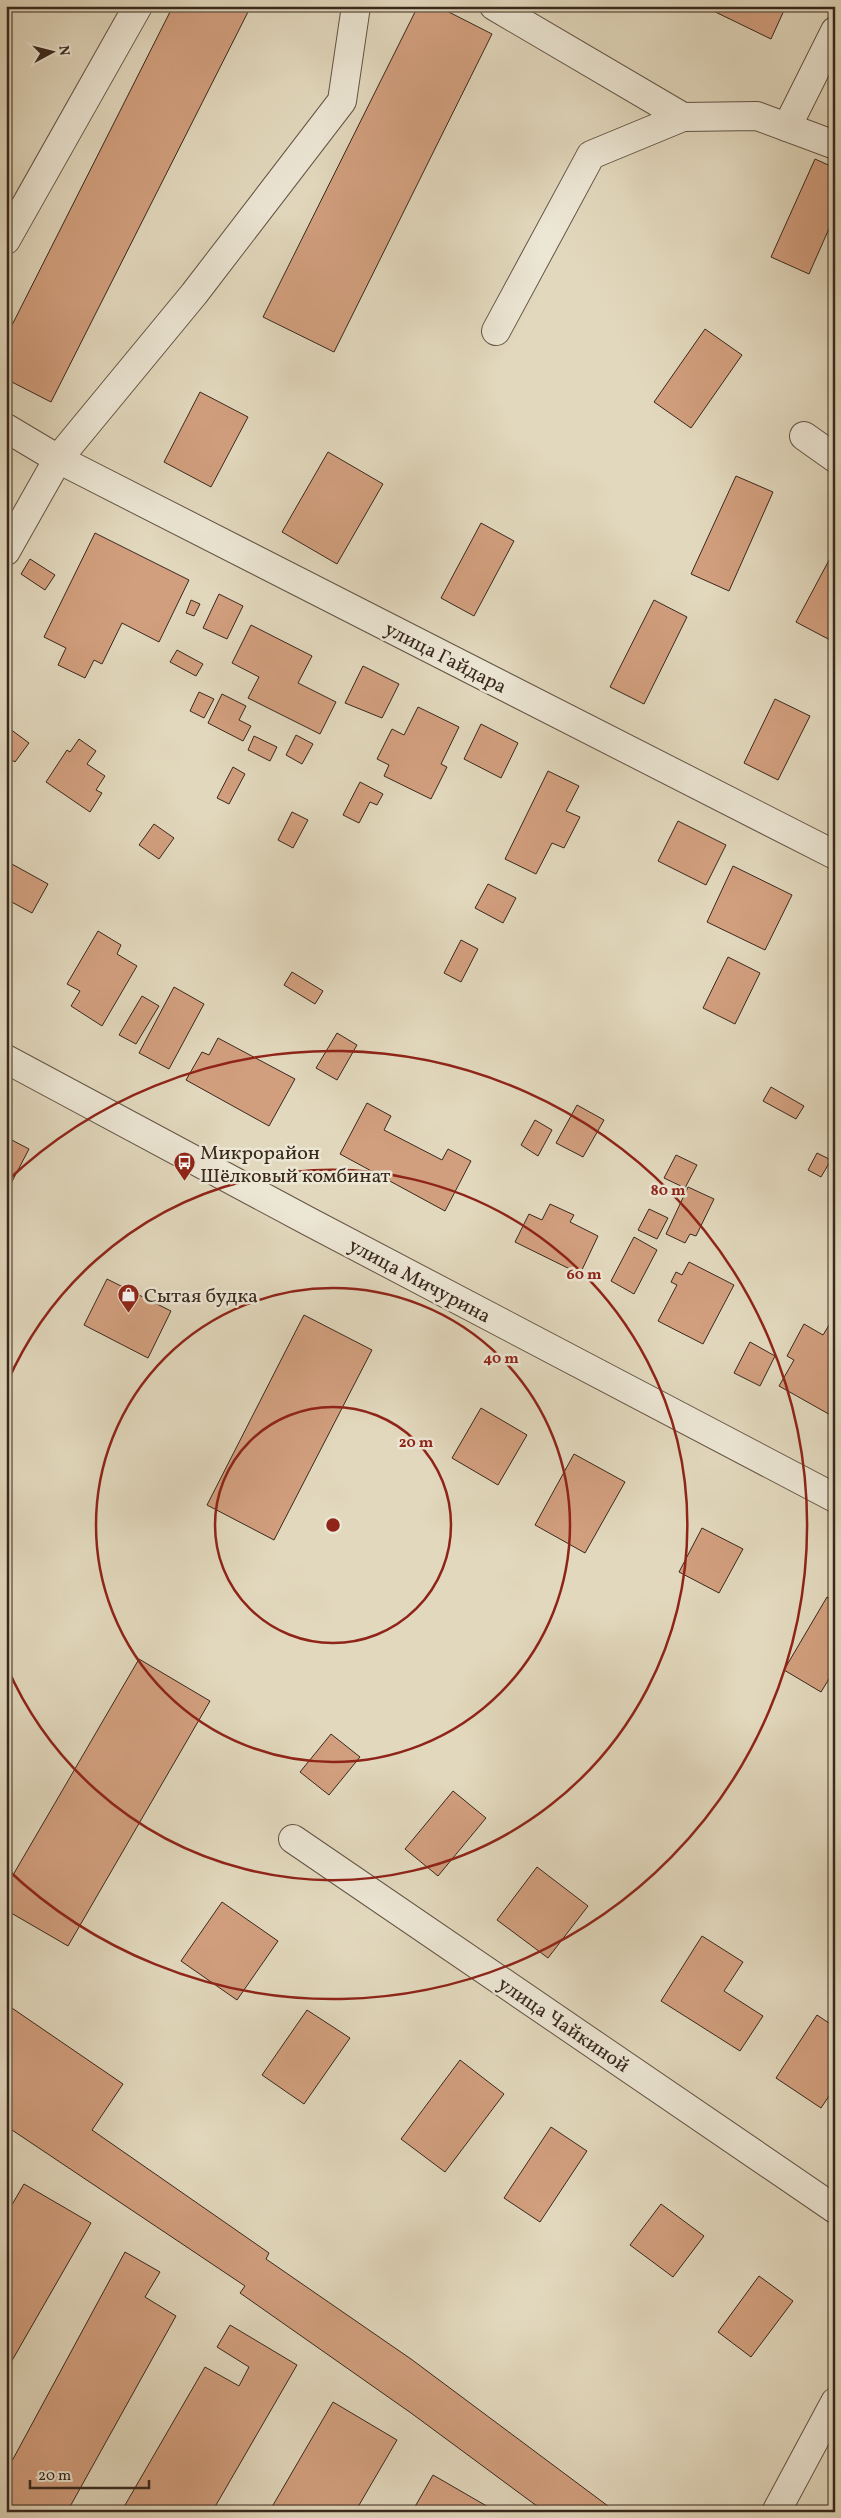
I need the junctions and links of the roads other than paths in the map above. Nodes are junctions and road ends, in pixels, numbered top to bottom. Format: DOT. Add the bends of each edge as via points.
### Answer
graph roads {
  1 [pos="138,6"];
  2 [pos="494,6"];
  3 [pos="356,7"];
  4 [pos="835,31"];
  5 [pos="683,117"];
  6 [pos="787,127"];
  7 [pos="835,145"];
  8 [pos="6,240"];
  9 [pos="496,331"];
  10 [pos="6,428"];
  11 [pos="804,436"];
  12 [pos="58,458"];
  13 [pos="835,458"];
  14 [pos="6,551"];
  15 [pos="835,855"];
  16 [pos="6,1059"];
  17 [pos="835,1498"];
  18 [pos="293,1839"];
  19 [pos="835,2209"];
  20 [pos="835,2402"];
  21 [pos="776,2512"];
  1 -- 8 [label="street"];
  2 -- 5 [label="street"];
  3 -- 12 [label="street" via="342,101 194,294"];
  4 -- 6 [label="street"];
  5 -- 6 [label="street" via="757,116"];
  5 -- 9 [label="street" via="592,155"];
  6 -- 7 [label="street"];
  10 -- 12 [label="street, улица Гайдара"];
  11 -- 13 [label="street"];
  12 -- 14 [label="street"];
  12 -- 15 [label="street, улица Гайдара"];
  16 -- 17 [label="street, улица Мичурина"];
  18 -- 19 [label="street, улица Чайкиной"];
  20 -- 21 [label="street"];
}
